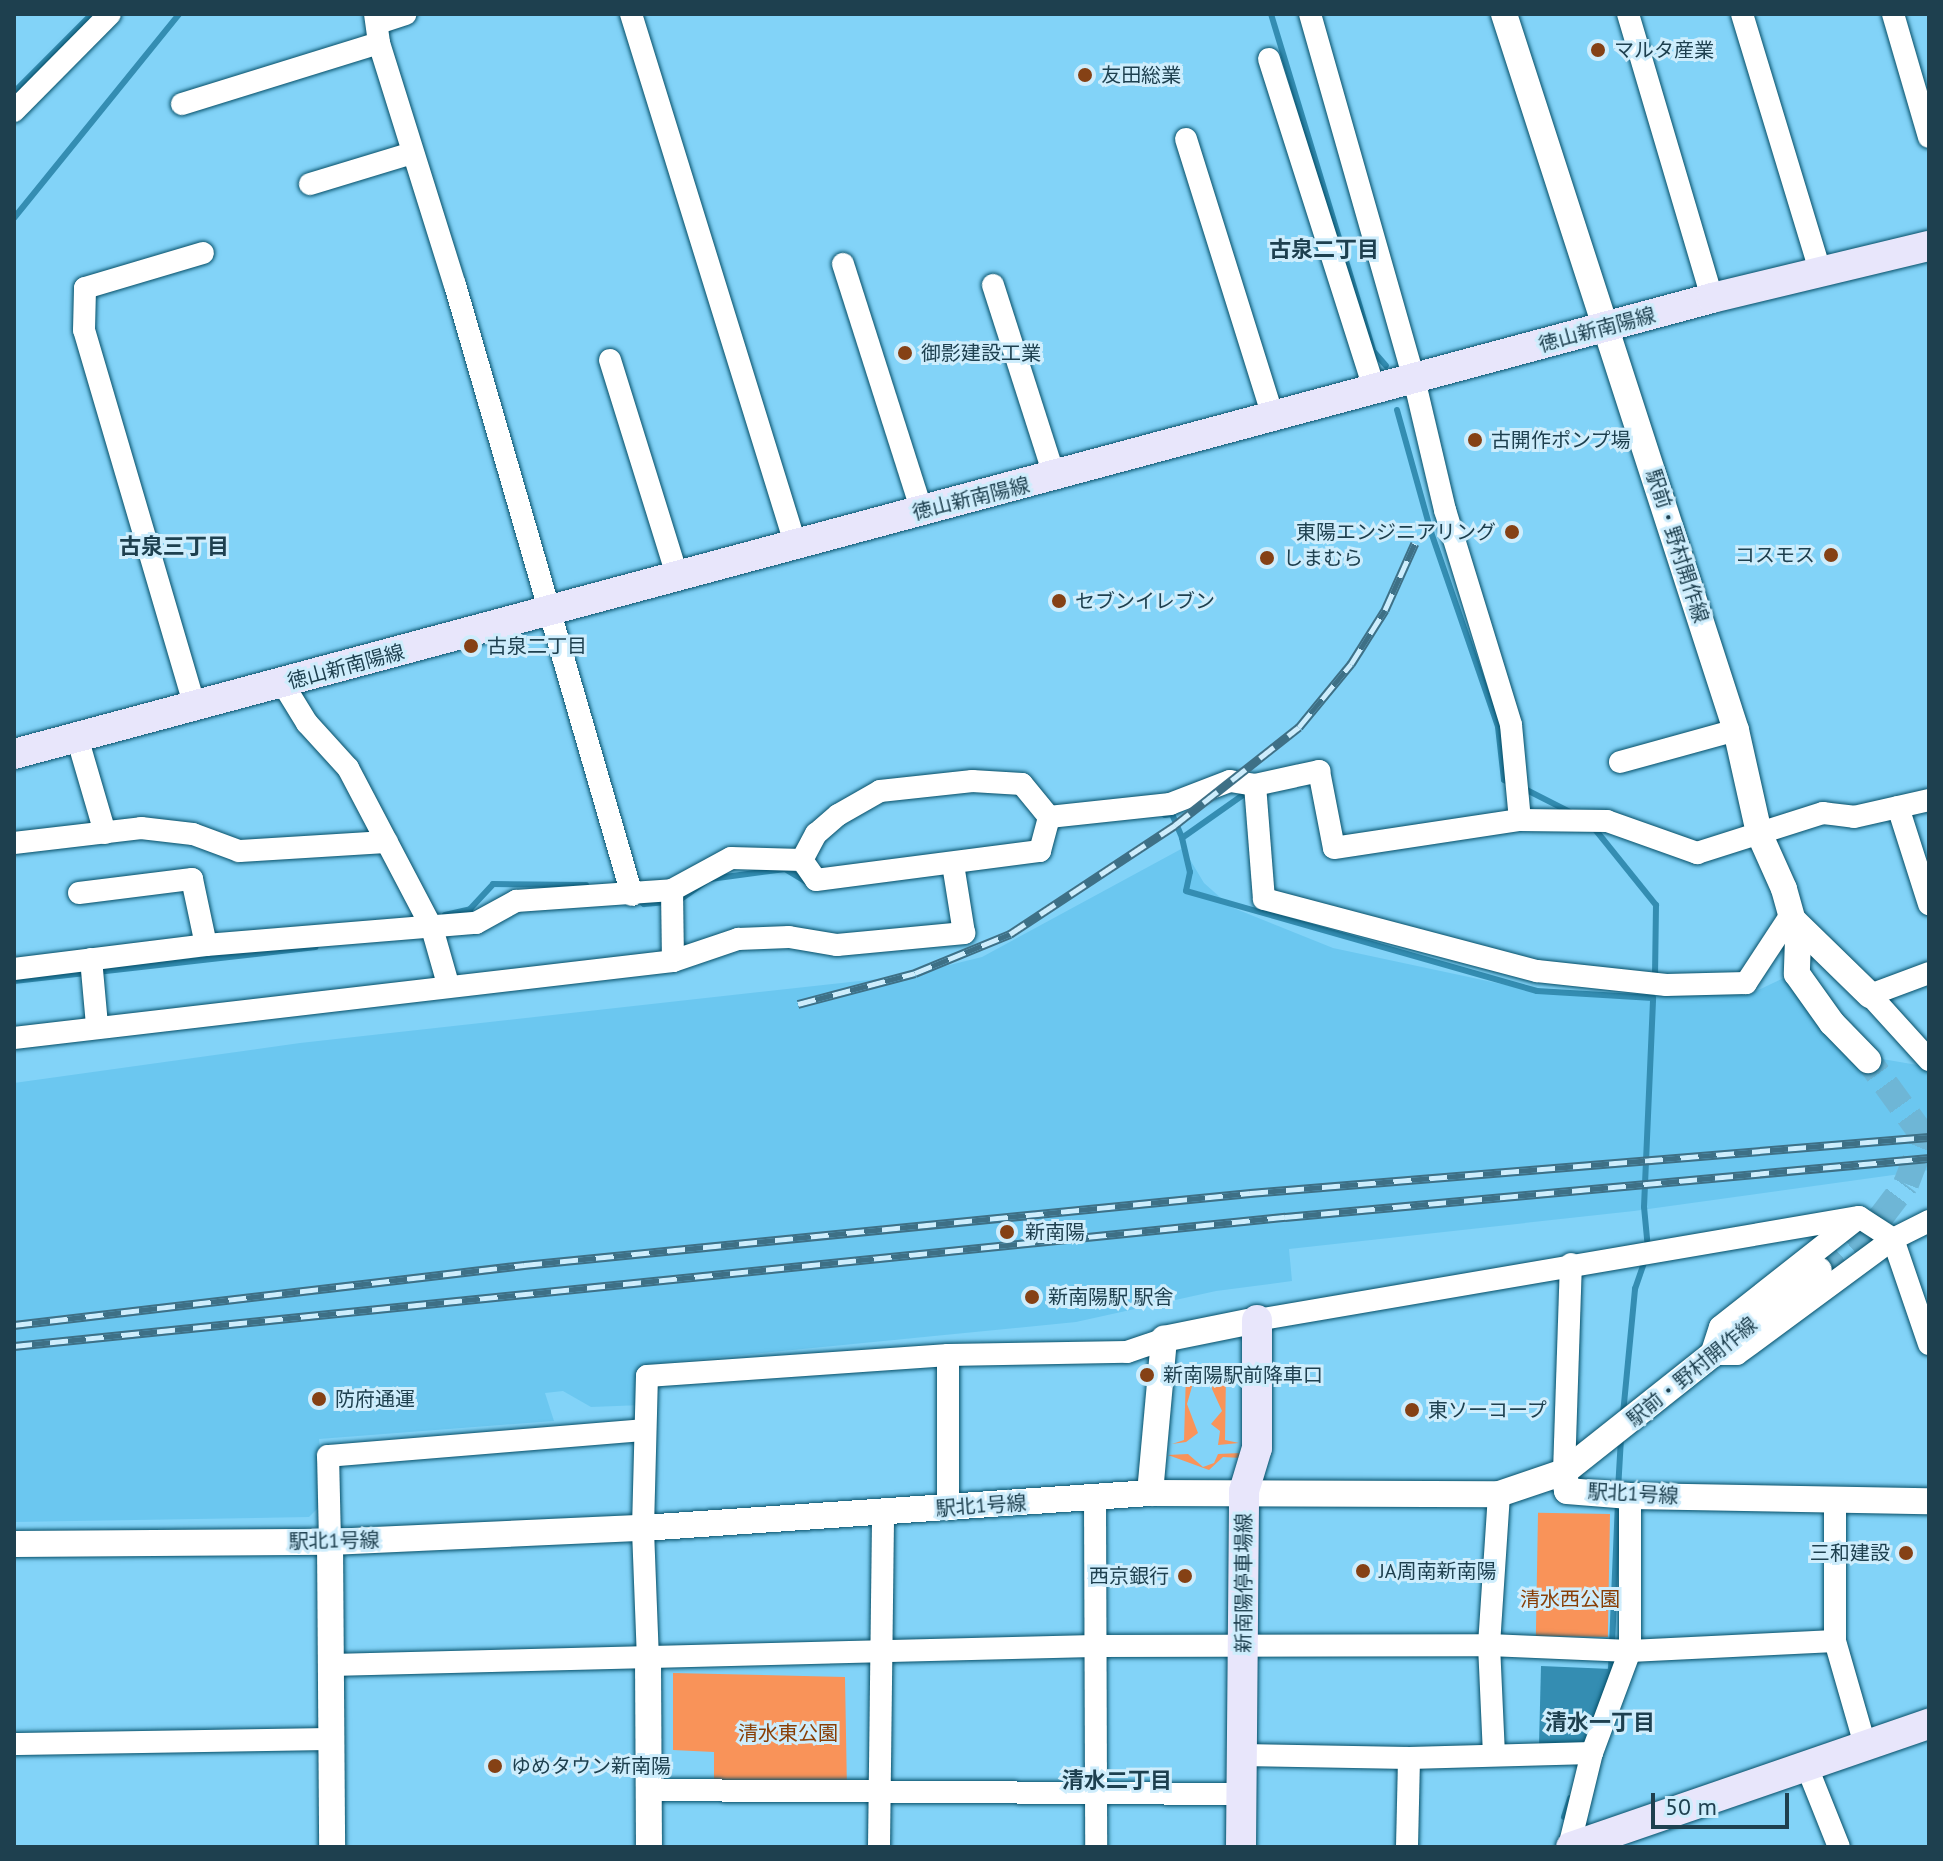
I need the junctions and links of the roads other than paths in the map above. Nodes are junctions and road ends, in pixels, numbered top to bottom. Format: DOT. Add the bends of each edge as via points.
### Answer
graph roads {
  1 [pos="110,14"];
  2 [pos="406,14"];
  3 [pos="631,14"];
  4 [pos="1310,14"];
  5 [pos="1504,14"];
  6 [pos="1628,14"];
  7 [pos="1742,14"];
  8 [pos="1893,14"];
  9 [pos="377,27"];
  10 [pos="1269,59"];
  11 [pos="182,104"];
  12 [pos="14,111"];
  13 [pos="1929,137"];
  14 [pos="1186,139"];
  15 [pos="412,153"];
  16 [pos="310,184"];
  17 [pos="1929,246"];
  18 [pos="203,253"];
  19 [pos="843,264"];
  20 [pos="1820,270"];
  21 [pos="993,285"];
  22 [pos="1712,298"];
  23 [pos="1606,328"];
  24 [pos="610,360"];
  25 [pos="1414,379"];
  26 [pos="1374,389"];
  27 [pos="1273,416"];
  28 [pos="1055,478"];
  29 [pos="922,512"];
  30 [pos="795,543"];
  31 [pos="678,578"];
  32 [pos="549,611"];
  33 [pos="283,684"];
  34 [pos="195,707"];
  35 [pos="1736,730"];
  36 [pos="77,737"];
  37 [pos="14,754"];
  38 [pos="1620,762"];
  39 [pos="1255,785"];
  40 [pos="1929,800"];
  41 [pos="1898,807"];
  42 [pos="1049,817"];
  43 [pos="1520,820"];
  44 [pos="105,833"];
  45 [pos="1759,833"];
  46 [pos="387,842"];
  47 [pos="14,843"];
  48 [pos="802,860"];
  49 [pos="953,864"];
  50 [pos="672,890"];
  51 [pos="79,893"];
  52 [pos="632,895"];
  53 [pos="1929,904"];
  54 [pos="1790,916"];
  55 [pos="432,928"];
  56 [pos="206,945"];
  57 [pos="91,959"];
  58 [pos="673,961"];
  59 [pos="14,969"];
  60 [pos="1929,973"];
  61 [pos="448,984"];
  62 [pos="1870,995"];
  63 [pos="97,1025"];
  64 [pos="14,1038"];
  65 [pos="1868,1060"];
  66 [pos="1929,1060"];
  67 [pos="1859,1217"];
  68 [pos="1929,1221"];
  69 [pos="1893,1239"];
  70 [pos="1571,1264"];
  71 [pos="1819,1270"];
  72 [pos="1257,1320"];
  73 [pos="1164,1339"];
  74 [pos="1929,1344"];
  75 [pos="1711,1354"];
  76 [pos="948,1355"];
  77 [pos="644,1430"];
  78 [pos="1564,1472"];
  79 [pos="1244,1491"];
  80 [pos="1150,1493"];
  81 [pos="1499,1494"];
  82 [pos="1630,1496"];
  83 [pos="1835,1498"];
  84 [pos="1095,1499"];
  85 [pos="1929,1501"];
  86 [pos="948,1507"];
  87 [pos="883,1514"];
  88 [pos="643,1528"];
  89 [pos="330,1542"];
  90 [pos="14,1544"];
  91 [pos="1835,1641"];
  92 [pos="1244,1645"];
  93 [pos="1489,1645"];
  94 [pos="1094,1646"];
  95 [pos="883,1651"];
  96 [pos="1630,1651"];
  97 [pos="648,1660"];
  98 [pos="331,1665"];
  99 [pos="1929,1724"];
  100 [pos="333,1739"];
  101 [pos="14,1744"];
  102 [pos="1865,1745"];
  103 [pos="1592,1753"];
  104 [pos="1242,1755"];
  105 [pos="1494,1755"];
  106 [pos="1409,1758"];
  107 [pos="1807,1767"];
  108 [pos="648,1790"];
  109 [pos="1094,1792"];
  110 [pos="1240,1794"];
  111 [pos="877,1795"];
  112 [pos="332,1847"];
  113 [pos="649,1847"];
  114 [pos="879,1847"];
  115 [pos="1096,1847"];
  116 [pos="1241,1847"];
  117 [pos="1407,1847"];
  118 [pos="1570,1847"];
  119 [pos="1839,1847"];
  1 -- 12 [label="street"];
  2 -- 9 [label="street"];
  3 -- 30 [label="street"];
  4 -- 25 [label="street"];
  5 -- 23 [label="street, 駅前・野村開作線"];
  6 -- 22 [label="street"];
  7 -- 20 [label="street"];
  8 -- 13 [label="street"];
  9 -- 11 [label="street"];
  9 -- 15 [label="street"];
  10 -- 26 [label="street"];
  14 -- 27 [label="street"];
  15 -- 16 [label="street"];
  15 -- 32 [label="street"];
  17 -- 20 [label="main road, 徳山新南陽線"];
  18 -- 34 [label="street" via="85,288 84,330"];
  19 -- 29 [label="street"];
  20 -- 22 [label="main road, 徳山新南陽線"];
  21 -- 28 [label="street"];
  22 -- 23 [label="main road, 徳山新南陽線"];
  23 -- 25 [label="main road, 徳山新南陽線"];
  23 -- 35 [label="street, 駅前・野村開作線"];
  24 -- 31 [label="street"];
  25 -- 26 [label="main road, 徳山新南陽線"];
  25 -- 43 [label="street" via="1445,510 1511,725"];
  26 -- 27 [label="main road, 徳山新南陽線"];
  27 -- 28 [label="main road, 徳山新南陽線"];
  28 -- 29 [label="main road, 徳山新南陽線"];
  29 -- 30 [label="main road, 徳山新南陽線"];
  30 -- 31 [label="main road, 徳山新南陽線"];
  31 -- 32 [label="main road, 徳山新南陽線"];
  32 -- 33 [label="main road, 徳山新南陽線"];
  32 -- 52 [label="street"];
  33 -- 34 [label="main road, 徳山新南陽線"];
  33 -- 46 [label="street" via="307,723 348,768"];
  34 -- 36 [label="main road, 徳山新南陽線"];
  35 -- 38 [label="street"];
  35 -- 45 [label="street, 駅前・野村開作線"];
  36 -- 37 [label="main road, 徳山新南陽線"];
  36 -- 44 [label="street"];
  39 -- 42 [label="street" via="1230,781 1170,804"];
  39 -- 43 [label="street" via="1319,771 1334,848"];
  39 -- 54 [label="street" via="1264,899 1537,971 1666,985 1746,983"];
  40 -- 41 [label="street"];
  41 -- 45 [label="street" via="1854,817 1823,813"];
  41 -- 53 [label="street"];
  42 -- 48 [label="street" via="1022,784 972,781 880,791 816,834"];
  42 -- 49 [label="street" via="1040,851"];
  43 -- 45 [label="street" via="1607,821 1697,853"];
  44 -- 46 [label="street" via="141,828 193,834 239,851"];
  44 -- 47 [label="street"];
  45 -- 54 [label="street, 駅前・野村開作線"];
  46 -- 55 [label="street"];
  48 -- 49 [label="street" via="816,880"];
  48 -- 50 [label="street" via="731,858"];
  49 -- 58 [label="street" via="964,933 837,945 789,937 738,939"];
  50 -- 52 [label="street"];
  50 -- 58 [label="street"];
  51 -- 56 [label="street" via="192,879"];
  52 -- 55 [label="street" via="516,901 476,923"];
  54 -- 62 [label="street"];
  54 -- 65 [label="street, 駅前・野村開作線" via="1798,939 1797,974 1832,1023"];
  55 -- 56 [label="street"];
  55 -- 61 [label="street"];
  56 -- 57 [label="street"];
  57 -- 59 [label="street"];
  57 -- 63 [label="street"];
  58 -- 61 [label="street"];
  60 -- 62 [label="street"];
  61 -- 63 [label="street"];
  62 -- 66 [label="street"];
  63 -- 64 [label="street"];
  67 -- 69 [label="street"];
  67 -- 70 [label="street"];
  67 -- 75 [label="street" via="1720,1327"];
  68 -- 69 [label="street"];
  69 -- 74 [label="street"];
  69 -- 75 [label="street" via="1737,1354"];
  70 -- 72 [label="street"];
  70 -- 78 [label="street"];
  71 -- 75 [label="street, 駅前・野村開作線"];
  72 -- 73 [label="street"];
  72 -- 79 [label="main road, 新南陽停車場線" via="1257,1448"];
  73 -- 76 [label="street" via="1127,1352"];
  73 -- 80 [label="street"];
  75 -- 78 [label="street, 駅前・野村開作線"];
  76 -- 77 [label="street" via="647,1376"];
  76 -- 86 [label="street"];
  77 -- 88 [label="street"];
  77 -- 89 [label="street" via="328,1456"];
  78 -- 81 [label="street, 駅北1号線"];
  78 -- 82 [label="street, 駅北1号線" via="1567,1491"];
  79 -- 80 [label="street, 駅北1号線"];
  79 -- 81 [label="street, 駅北1号線"];
  79 -- 92 [label="main road, 新南陽停車場線"];
  80 -- 84 [label="street, 駅北1号線"];
  81 -- 93 [label="street"];
  82 -- 83 [label="street, 駅北1号線"];
  82 -- 96 [label="street"];
  83 -- 85 [label="street, 駅北1号線"];
  83 -- 91 [label="street"];
  84 -- 86 [label="street, 駅北1号線"];
  84 -- 94 [label="street"];
  86 -- 87 [label="street, 駅北1号線"];
  87 -- 88 [label="street, 駅北1号線"];
  87 -- 95 [label="street"];
  88 -- 89 [label="street, 駅北1号線"];
  88 -- 97 [label="street"];
  89 -- 90 [label="street, 駅北1号線"];
  89 -- 98 [label="street"];
  91 -- 96 [label="street"];
  91 -- 102 [label="street"];
  92 -- 93 [label="street"];
  92 -- 94 [label="street"];
  92 -- 104 [label="main road, 新南陽停車場線"];
  93 -- 96 [label="street"];
  93 -- 105 [label="street"];
  94 -- 95 [label="street"];
  94 -- 109 [label="street"];
  95 -- 97 [label="street"];
  95 -- 111 [label="street"];
  96 -- 103 [label="street"];
  97 -- 98 [label="street"];
  97 -- 108 [label="street"];
  98 -- 100 [label="street"];
  99 -- 102 [label="main road"];
  100 -- 101 [label="street"];
  100 -- 112 [label="street"];
  102 -- 107 [label="main road"];
  103 -- 105 [label="street"];
  103 -- 118 [label="street"];
  104 -- 106 [label="street"];
  104 -- 110 [label="main road, 新南陽停車場線"];
  105 -- 106 [label="street"];
  106 -- 117 [label="street"];
  107 -- 118 [label="main road"];
  107 -- 119 [label="street"];
  108 -- 111 [label="street"];
  108 -- 113 [label="street"];
  109 -- 110 [label="street"];
  109 -- 111 [label="street"];
  109 -- 115 [label="street"];
  110 -- 116 [label="main road, 新南陽停車場線"];
  111 -- 114 [label="street"];
}
